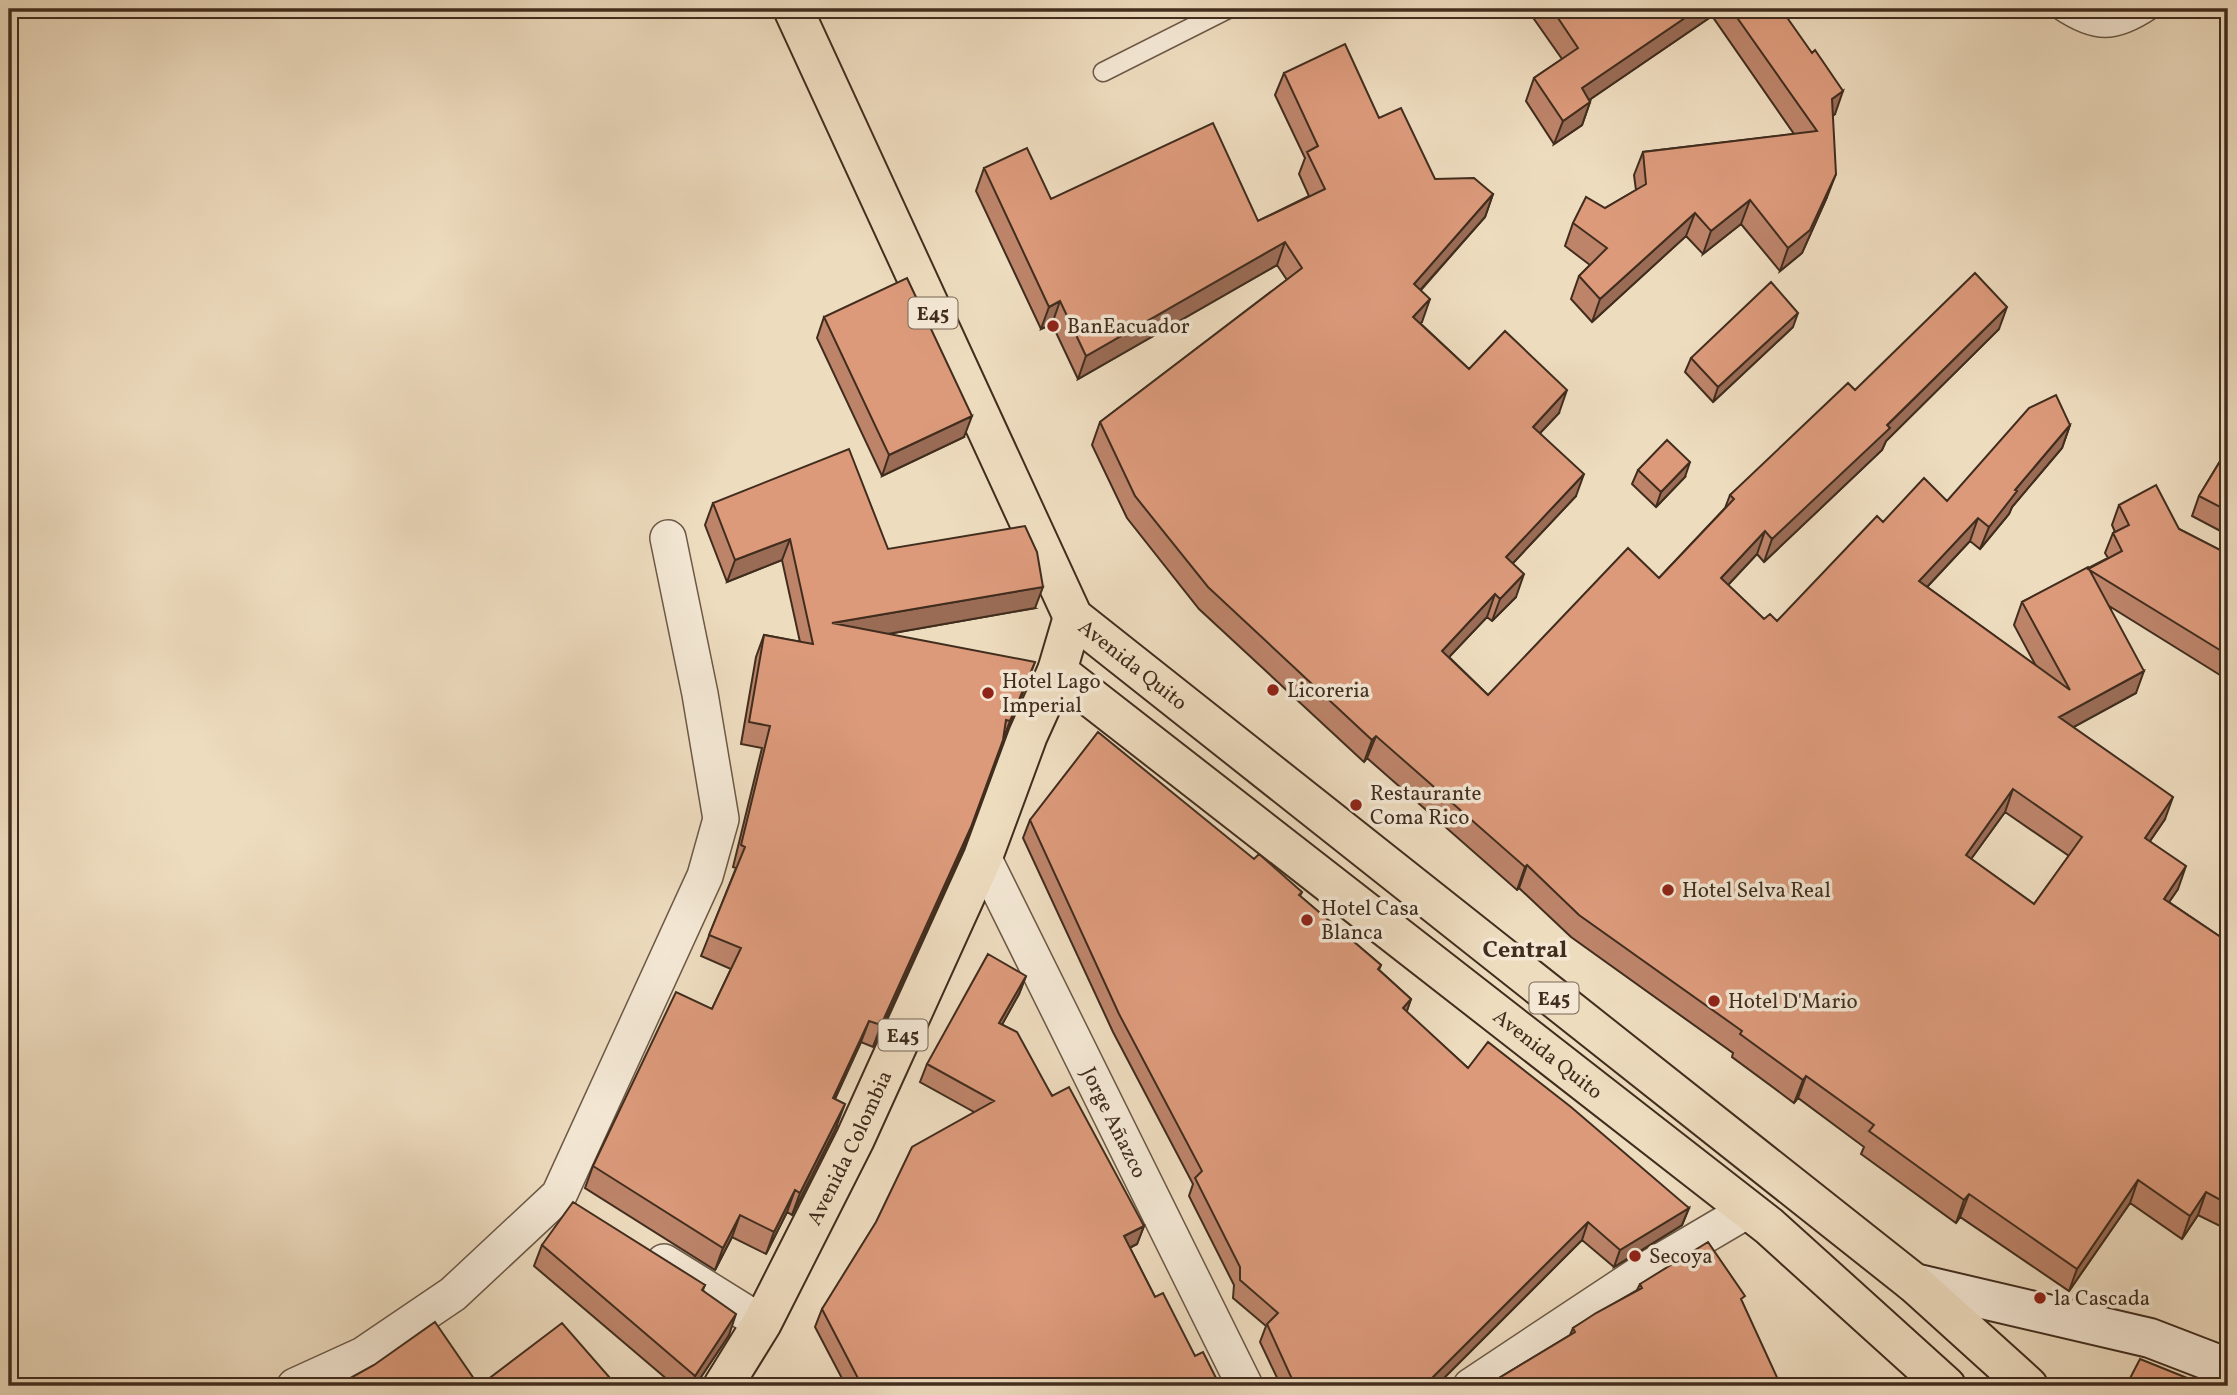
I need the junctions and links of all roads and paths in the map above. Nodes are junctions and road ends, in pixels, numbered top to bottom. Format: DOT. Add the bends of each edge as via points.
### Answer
graph roads {
  1 [pos="793,9"];
  2 [pos="1228,9"];
  3 [pos="2058,9"];
  4 [pos="2152,9"];
  5 [pos="1103,72"];
  6 [pos="668,538"];
  7 [pos="1073,617"];
  8 [pos="1057,671"];
  9 [pos="983,857"];
  10 [pos="1748,1210"];
  11 [pos="638,1245"];
  12 [pos="1914,1283"];
  13 [pos="762,1324"];
  14 [pos="2228,1368"];
  15 [pos="729,1384"];
  16 [pos="295,1386"];
  17 [pos="1245,1386"];
  18 [pos="1471,1386"];
  19 [pos="1946,1386"];
  20 [pos="2028,1386"];
  1 -- 7 [label="main road, E45"];
  2 -- 5 [label="lane"];
  3 -- 4 [label="lane" via="2080,24 2110,30"];
  6 -- 16 [label="street" via="701,694 721,819 705,876 570,1202 453,1294 363,1355"];
  7 -- 8 [label="main road, Avenida Quito / E45"];
  7 -- 12 [label="main road, Avenida Quito / E45"];
  8 -- 9 [label="main road, Avenida Colombia / E45" via="1028,734"];
  8 -- 10 [label="main road, Avenida Quito / E45"];
  9 -- 13 [label="main road, Avenida Colombia / E45" via="855,1139"];
  9 -- 17 [label="street, Jorge Añazco"];
  10 -- 18 [label="street" via="1646,1270"];
  10 -- 19 [label="main road, Avenida Quito / E45"];
  11 -- 13 [label="street"];
  12 -- 14 [label="main road" via="2150,1338"];
  12 -- 20 [label="main road, Avenida Quito / E45"];
  13 -- 15 [label="main road, Avenida Colombia / E45"];
}
